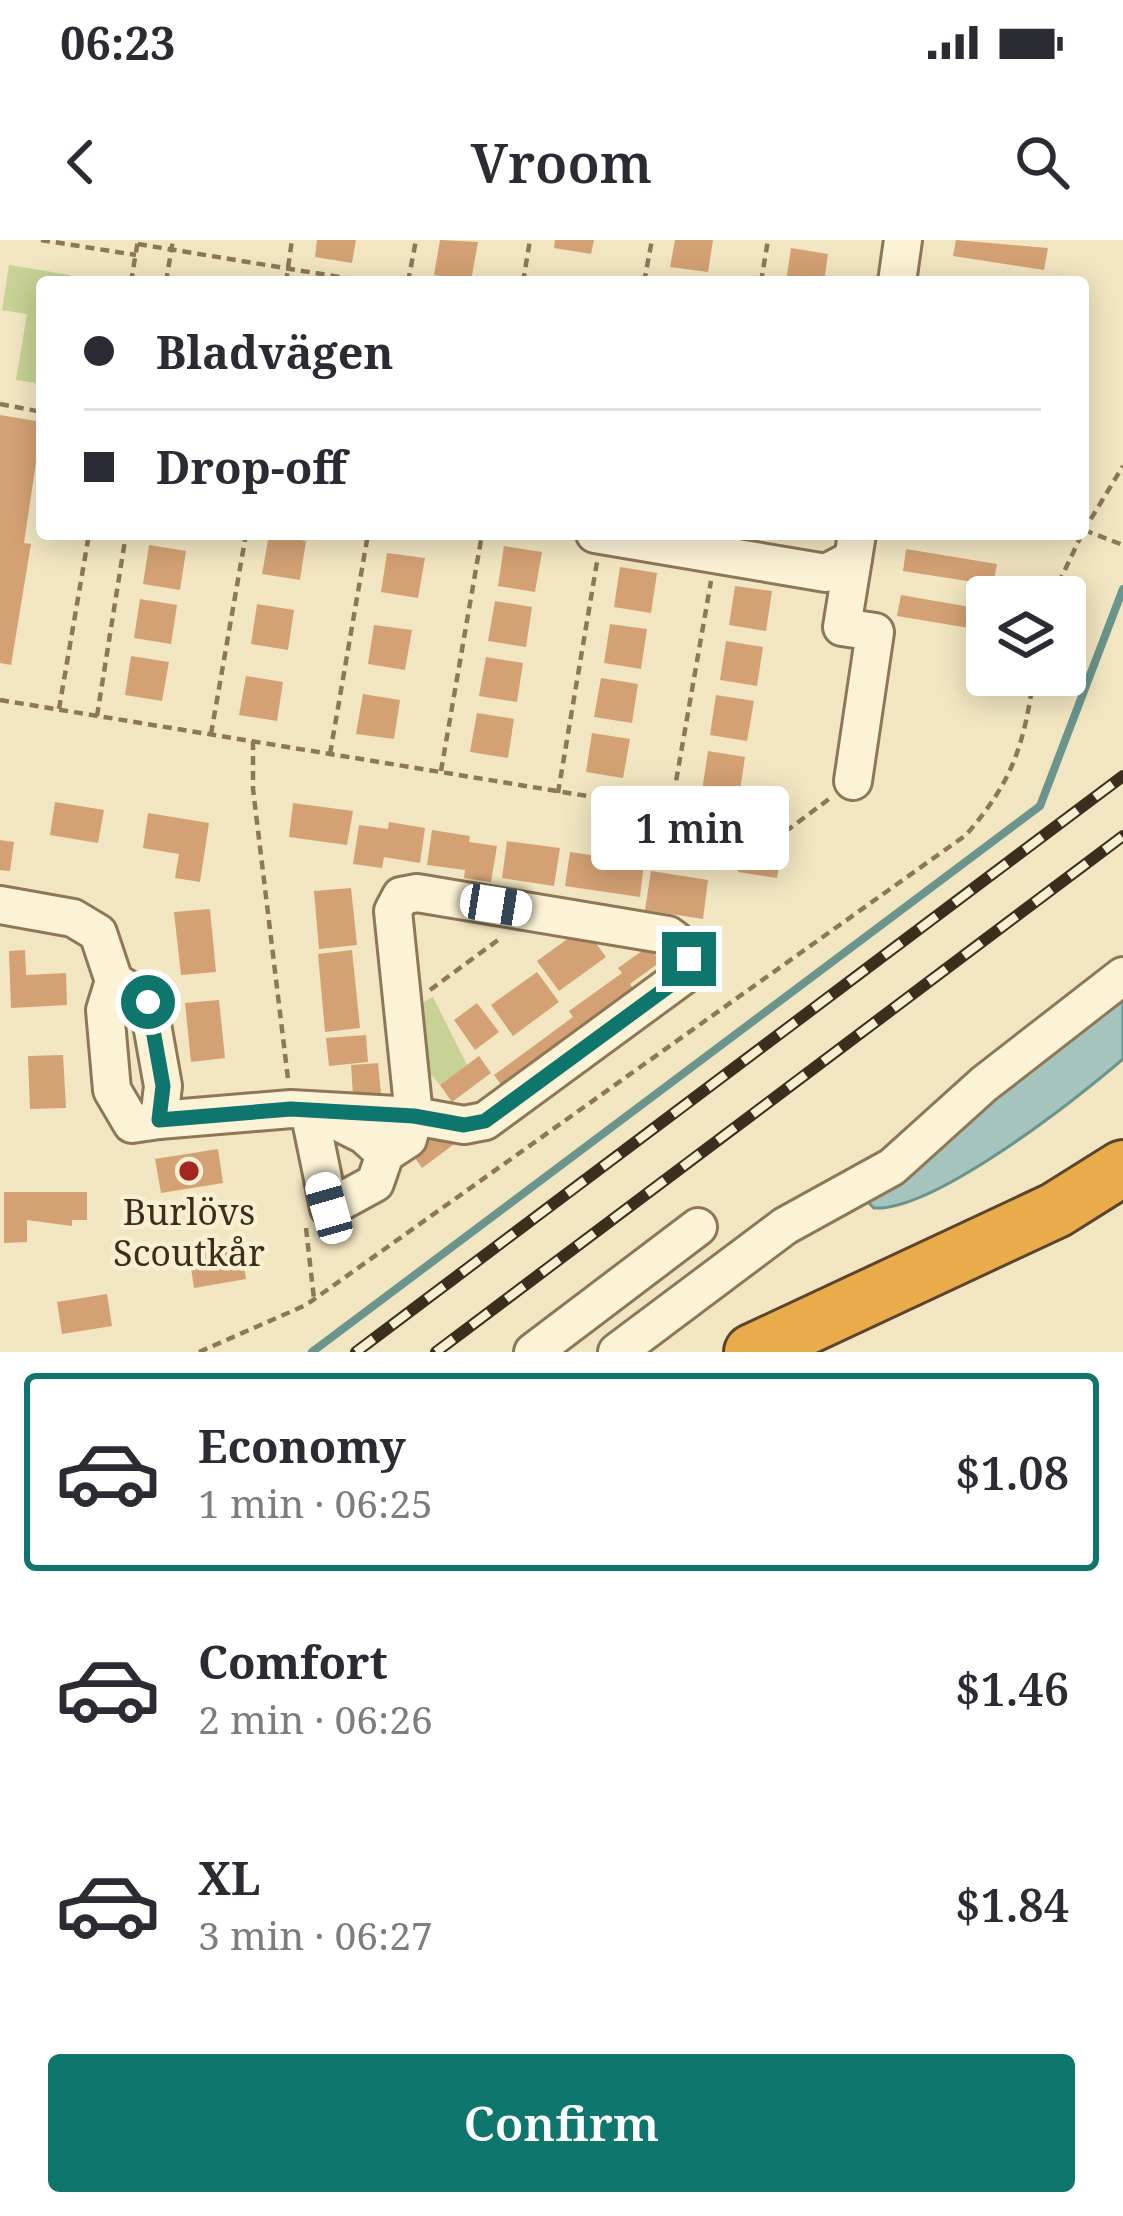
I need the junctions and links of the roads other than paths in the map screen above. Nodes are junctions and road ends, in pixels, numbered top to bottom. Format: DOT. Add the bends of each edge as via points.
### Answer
graph roads {
  1 [pos="903,240"];
  2 [pos="898,276"];
  3 [pos="633,540"];
  4 [pos="855,546"];
  5 [pos="853,781"];
  6 [pos="0,905"];
  7 [pos="1123,976"];
  8 [pos="114,981"];
  9 [pos="414,1116"];
  10 [pos="159,1120"];
  11 [pos="385,1154"];
  12 [pos="1123,1168"];
  13 [pos="698,1227"];
  14 [pos="532,1352"];
  15 [pos="617,1352"];
  16 [pos="752,1352"];
  1 -- 2 [label="street"];
  3 -- 4 [label="street" via="826,573"];
  4 -- 5 [label="street" via="842,627 875,632"];
  6 -- 8 [label="street" via="73,917 98,933"];
  7 -- 15 [label="street" via="892,1167 785,1226"];
  8 -- 10 [label="street" via="148,1002 163,1086"];
  8 -- 10 [label="street" via="105,1010 112,1090 132,1124"];
  9 -- 9 [label="street" via="485,1121 684,975 683,945 668,935 536,911 401,896 393,911"];
  9 -- 10 [label="street" via="291,1109"];
  9 -- 11 [label="street" via="409,1139"];
  12 -- 16 [label="highway" via="1055,1210"];
  13 -- 14 [label="street"];
}
